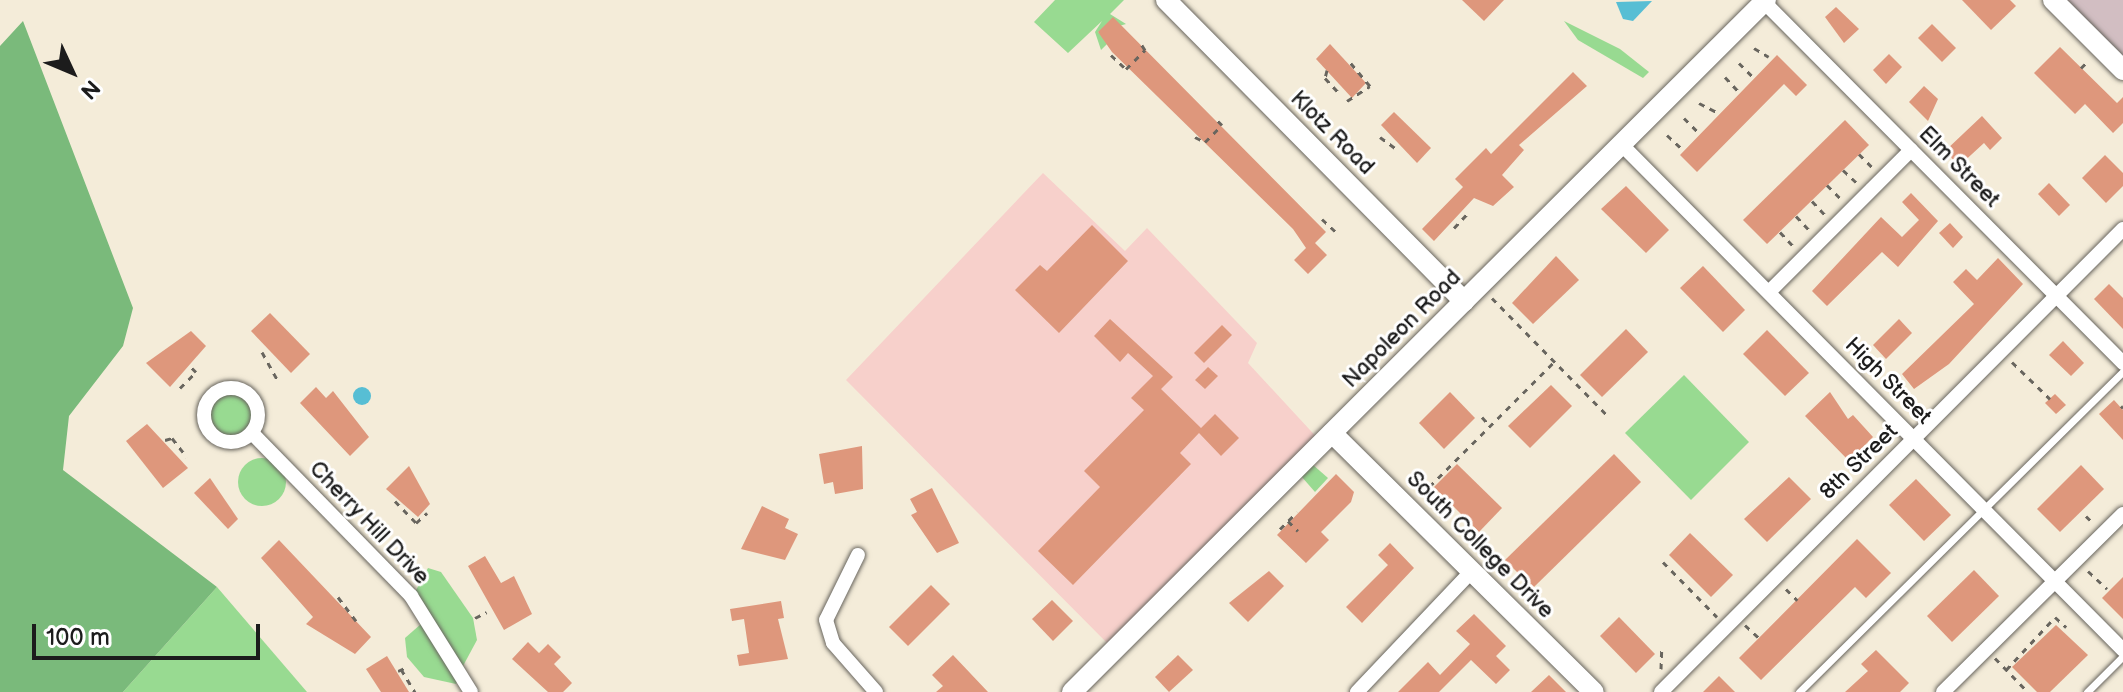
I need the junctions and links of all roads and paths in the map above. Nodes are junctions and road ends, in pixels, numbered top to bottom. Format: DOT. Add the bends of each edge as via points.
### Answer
graph roads {
  1 [pos="1166,0"];
  2 [pos="2053,0"];
  3 [pos="1765,1"];
  4 [pos="1140,42"];
  5 [pos="1754,48"];
  6 [pos="1111,55"];
  7 [pos="1769,57"];
  8 [pos="2091,57"];
  9 [pos="1351,63"];
  10 [pos="1739,63"];
  11 [pos="2081,68"];
  12 [pos="1327,70"];
  13 [pos="2123,70"];
  14 [pos="1725,77"];
  15 [pos="1753,77"];
  16 [pos="1738,91"];
  17 [pos="1338,92"];
  18 [pos="1347,101"];
  19 [pos="1699,103"];
  20 [pos="1717,112"];
  21 [pos="1684,118"];
  22 [pos="1217,120"];
  23 [pos="1699,133"];
  24 [pos="1667,135"];
  25 [pos="1195,137"];
  26 [pos="1380,137"];
  27 [pos="1621,144"];
  28 [pos="1681,148"];
  29 [pos="1398,150"];
  30 [pos="1911,150"];
  31 [pos="1859,154"];
  32 [pos="1874,169"];
  33 [pos="1843,170"];
  34 [pos="1827,185"];
  35 [pos="1859,185"];
  36 [pos="1812,201"];
  37 [pos="1843,201"];
  38 [pos="1467,214"];
  39 [pos="1796,216"];
  40 [pos="1827,217"];
  41 [pos="1322,219"];
  42 [pos="1454,228"];
  43 [pos="2123,229"];
  44 [pos="1335,231"];
  45 [pos="1780,232"];
  46 [pos="1811,232"];
  47 [pos="1795,248"];
  48 [pos="1769,292"];
  49 [pos="2056,295"];
  50 [pos="1492,298"];
  51 [pos="1464,301"];
  52 [pos="2001,351"];
  53 [pos="262,352"];
  54 [pos="1554,362"];
  55 [pos="2123,363"];
  56 [pos="191,367"];
  57 [pos="2123,371"];
  58 [pos="277,379"];
  59 [pos="180,388"];
  60 [pos="2050,399"];
  61 [pos="1608,416"];
  62 [pos="1482,417"];
  63 [pos="1490,426"];
  64 [pos="252,433"];
  65 [pos="1332,433"];
  66 [pos="1914,439"];
  67 [pos="165,440"];
  68 [pos="187,457"];
  69 [pos="1421,495"];
  70 [pos="395,501"];
  71 [pos="1983,509"];
  72 [pos="1297,512"];
  73 [pos="427,513"];
  74 [pos="2123,514"];
  75 [pos="2086,516"];
  76 [pos="1288,521"];
  77 [pos="2092,522"];
  78 [pos="1280,529"];
  79 [pos="1298,531"];
  80 [pos="858,555"];
  81 [pos="1663,562"];
  82 [pos="2085,568"];
  83 [pos="1472,571"];
  84 [pos="2055,581"];
  85 [pos="1783,586"];
  86 [pos="2107,589"];
  87 [pos="338,597"];
  88 [pos="1797,600"];
  89 [pos="487,612"];
  90 [pos="1717,617"];
  91 [pos="475,618"];
  92 [pos="356,621"];
  93 [pos="1745,625"];
  94 [pos="2066,627"];
  95 [pos="1759,638"];
  96 [pos="1662,646"];
  97 [pos="2123,650"];
  98 [pos="2123,656"];
  99 [pos="1995,658"];
  100 [pos="407,667"];
  101 [pos="2006,670"];
  102 [pos="1663,673"];
  103 [pos="415,692"];
  104 [pos="471,692"];
  105 [pos="876,692"];
  106 [pos="1072,692"];
  107 [pos="1357,692"];
  108 [pos="1594,692"];
  109 [pos="1661,692"];
  110 [pos="1799,692"];
  111 [pos="1943,692"];
  112 [pos="2028,692"];
  113 [pos="2087,692"];
  1 -- 51 [label="main road, Klotz Road"];
  2 -- 13 [label="main road"];
  3 -- 27 [label="main road, Napoleon Road"];
  3 -- 30 [label="street, Elm Street"];
  4 -- 6 [label="path" via="1145,50 1126,69"];
  5 -- 7 [label="path"];
  8 -- 11 [label="path"];
  9 -- 18 [label="path" via="1370,86"];
  10 -- 15 [label="path"];
  12 -- 17 [label="path" via="1325,78"];
  14 -- 16 [label="path"];
  19 -- 20 [label="path"];
  21 -- 23 [label="path"];
  22 -- 25 [label="path" via="1222,125 1205,142"];
  24 -- 28 [label="path"];
  26 -- 29 [label="path"];
  27 -- 48 [label="street, High Street"];
  27 -- 51 [label="main road, Napoleon Road"];
  30 -- 48 [label="street"];
  30 -- 49 [label="street, Elm Street"];
  31 -- 32 [label="path"];
  33 -- 35 [label="path"];
  34 -- 37 [label="path"];
  36 -- 40 [label="path"];
  38 -- 42 [label="path"];
  39 -- 46 [label="path"];
  41 -- 44 [label="path"];
  43 -- 49 [label="street, 8th Street"];
  45 -- 47 [label="path"];
  48 -- 66 [label="street, High Street"];
  49 -- 52 [label="street, 8th Street"];
  49 -- 55 [label="street, Elm Street"];
  50 -- 54 [label="path"];
  51 -- 65 [label="main road, Napoleon Road"];
  52 -- 60 [label="path"];
  52 -- 66 [label="street, 8th Street"];
  53 -- 58 [label="path"];
  54 -- 61 [label="path"];
  54 -- 63 [label="path"];
  56 -- 59 [label="path" via="196,372"];
  57 -- 71 [label="lane"];
  62 -- 63 [label="path"];
  63 -- 69 [label="path"];
  64 -- 104 [label="street, Cherry Hill Drive" via="411,596"];
  65 -- 83 [label="main road, South College Drive"];
  65 -- 106 [label="main road, Napoleon Road"];
  66 -- 71 [label="street, High Street"];
  66 -- 109 [label="street, 8th Street"];
  67 -- 68 [label="path" via="172,438"];
  70 -- 73 [label="path" via="416,523"];
  71 -- 84 [label="street, High Street"];
  71 -- 110 [label="lane"];
  72 -- 76 [label="path"];
  74 -- 84 [label="street"];
  75 -- 77 [label="path"];
  76 -- 78 [label="path"];
  76 -- 79 [label="path"];
  80 -- 105 [label="street" via="826,620 833,643"];
  81 -- 90 [label="path"];
  82 -- 86 [label="path"];
  83 -- 107 [label="street"];
  83 -- 108 [label="main road, South College Drive"];
  84 -- 97 [label="street, High Street"];
  84 -- 111 [label="street"];
  85 -- 88 [label="path"];
  87 -- 92 [label="path"];
  89 -- 91 [label="path"];
  93 -- 95 [label="path"];
  94 -- 101 [label="path" via="2055,617"];
  96 -- 102 [label="path"];
  98 -- 113 [label="lane"];
  99 -- 101 [label="path"];
  100 -- 103 [label="path" via="400,670"];
  101 -- 112 [label="path"];
}
